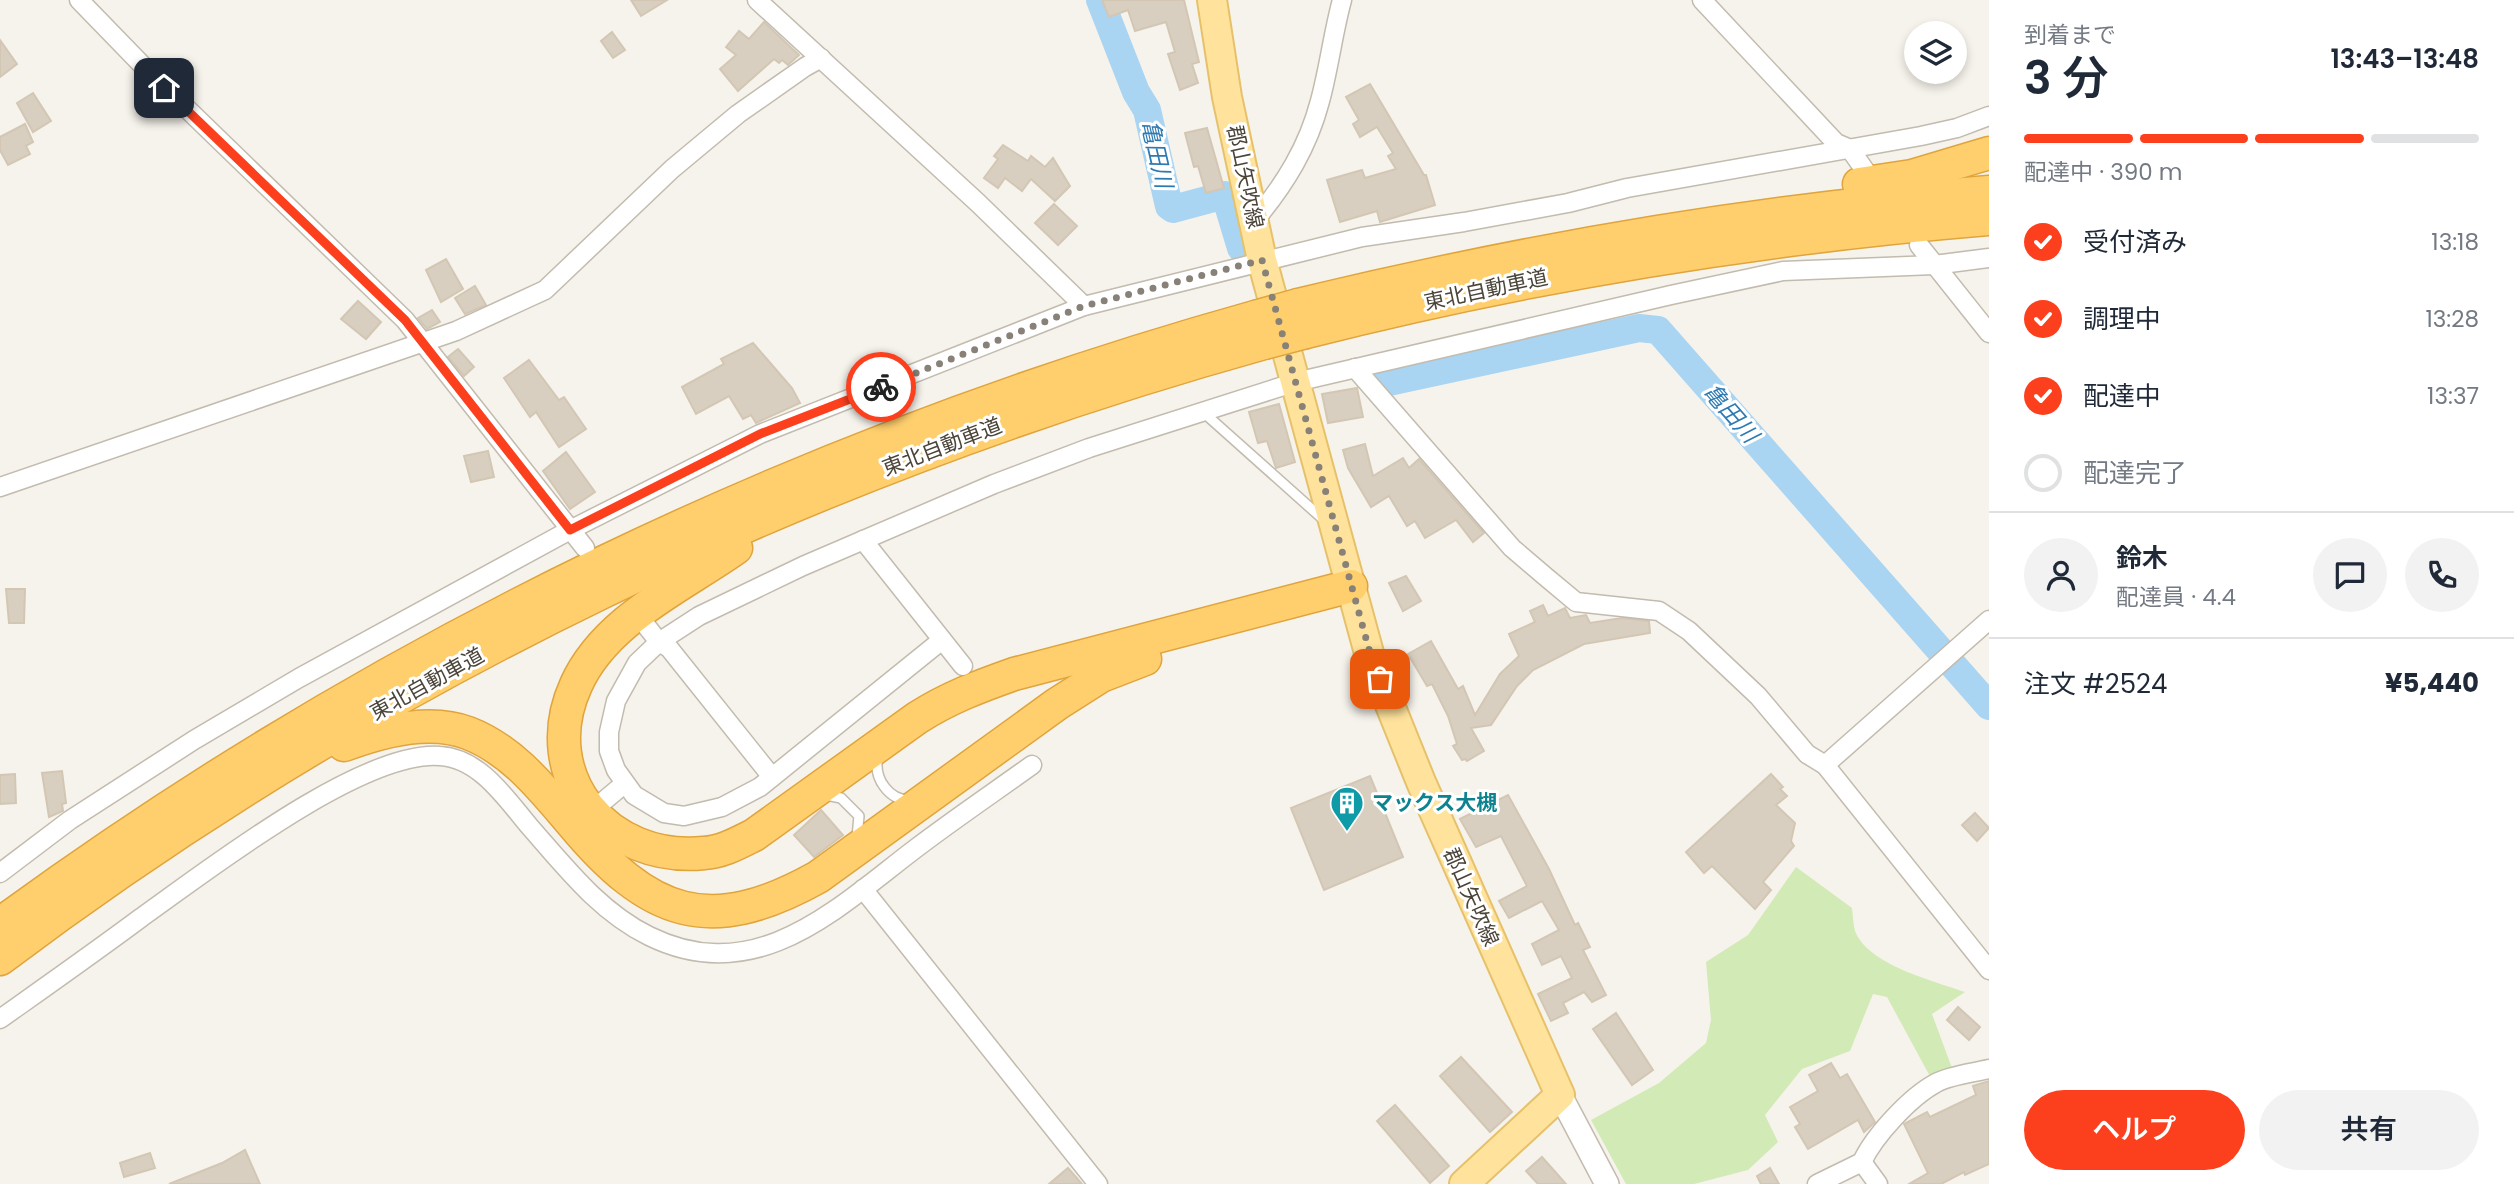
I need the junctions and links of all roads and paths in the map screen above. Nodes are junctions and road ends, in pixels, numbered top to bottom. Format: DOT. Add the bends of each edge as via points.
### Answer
graph roads {
  1 [pos="79,0"];
  2 [pos="757,0"];
  3 [pos="1212,0"];
  4 [pos="1342,0"];
  5 [pos="1702,0"];
  6 [pos="821,58"];
  7 [pos="1989,116"];
  8 [pos="1850,149"];
  9 [pos="1989,153"];
  10 [pos="1873,182"];
  11 [pos="1989,192"];
  12 [pos="1989,219"];
  13 [pos="1255,220"];
  14 [pos="1633,234"];
  15 [pos="1919,245"];
  16 [pos="1989,258"];
  17 [pos="1262,260"];
  18 [pos="1934,265"];
  19 [pos="1084,306"];
  20 [pos="1302,319"];
  21 [pos="1260,330"];
  22 [pos="1989,333"];
  23 [pos="422,342"];
  24 [pos="1355,368"];
  25 [pos="1296,382"];
  26 [pos="1203,412"];
  27 [pos="0,487"];
  28 [pos="802,501"];
  29 [pos="570,530"];
  30 [pos="1336,531"];
  31 [pos="863,540"];
  32 [pos="584,548"];
  33 [pos="1353,594"];
  34 [pos="1989,620"];
  35 [pos="644,623"];
  36 [pos="942,640"];
  37 [pos="659,642"];
  38 [pos="963,666"];
  39 [pos="886,740"];
  40 [pos="286,765"];
  41 [pos="1032,765"];
  42 [pos="1825,765"];
  43 [pos="772,777"];
  44 [pos="624,784"];
  45 [pos="939,791"];
  46 [pos="801,802"];
  47 [pos="599,805"];
  48 [pos="564,835"];
  49 [pos="549,848"];
  50 [pos="843,860"];
  51 [pos="0,873"];
  52 [pos="863,889"];
  53 [pos="0,924"];
  54 [pos="0,959"];
  55 [pos="1989,970"];
  56 [pos="0,1019"];
  57 [pos="1989,1069"];
  58 [pos="1560,1095"];
  59 [pos="1863,1162"];
  60 [pos="1098,1184"];
  61 [pos="1464,1184"];
  62 [pos="1607,1184"];
  63 [pos="1816,1184"];
  64 [pos="1878,1184"];
  1 -- 23 [label="street" via="405,320"];
  2 -- 6 [label="street"];
  3 -- 13 [label="main road, 郡山矢吹線" via="1227,97"];
  4 -- 13 [label="street" via="1320,101 1303,149 1282,187"];
  5 -- 8 [label="street" via="1836,143"];
  6 -- 19 [label="street"];
  6 -- 23 [label="street" via="738,114 672,169 545,290"];
  7 -- 8 [label="street" via="1957,128"];
  8 -- 10 [label="street"];
  8 -- 17 [label="street" via="1362,237"];
  9 -- 10 [label="highway" via="1912,176"];
  10 -- 14 [label="highway" via="1712,209"];
  11 -- 14 [label="highway, 東北自動車道" via="1835,206"];
  12 -- 20 [label="highway, 東北自動車道" via="1843,232 1639,261"];
  13 -- 17 [label="main road, 郡山矢吹線"];
  14 -- 20 [label="highway, 東北自動車道" via="1486,261"];
  15 -- 18 [label="street"];
  16 -- 18 [label="street"];
  17 -- 19 [label="street"];
  17 -- 25 [label="main road, 郡山矢吹線"];
  18 -- 22 [label="street"];
  18 -- 24 [label="street" via="1783,271"];
  19 -- 29 [label="street" via="760,434"];
  20 -- 21 [label="highway, 東北自動車道, bridge"];
  21 -- 28 [label="highway, 東北自動車道" via="1179,366 994,427"];
  21 -- 53 [label="highway, 東北自動車道" via="1172,340 971,407 788,478 634,547 392,671 270,742"];
  23 -- 27 [label="street"];
  23 -- 29 [label="street"];
  24 -- 25 [label="street"];
  24 -- 42 [label="street" via="1512,548 1546,577 1576,602 1659,611 1689,631 1758,696 1807,754"];
  25 -- 26 [label="street"];
  25 -- 30 [label="main road, 郡山矢吹線"];
  26 -- 30 [label="lane"];
  26 -- 31 [label="street" via="1053,462"];
  28 -- 40 [label="highway, 東北自動車道" via="563,612"];
  28 -- 46 [label="highway" via="609,638 576,684 565,735 567,763 583,802 610,830 656,852 682,855 730,847"];
  29 -- 32 [label="street"];
  29 -- 51 [label="street" via="194,740 70,820"];
  30 -- 33 [label="main road, 郡山矢吹線"];
  31 -- 36 [label="street"];
  31 -- 37 [label="street" via="699,616"];
  33 -- 39 [label="highway" via="1014,674 944,701"];
  33 -- 45 [label="highway" via="1101,676"];
  33 -- 58 [label="main road, 郡山矢吹線" via="1370,653 1420,782"];
  34 -- 42 [label="street"];
  35 -- 37 [label="street"];
  36 -- 38 [label="street"];
  36 -- 43 [label="street"];
  37 -- 43 [label="street" via="669,648"];
  37 -- 44 [label="street" via="637,663 612,716 609,751"];
  39 -- 45 [label="lane" via="876,760 877,773 893,795 906,801"];
  39 -- 46 [label="highway"];
  40 -- 50 [label="highway" via="385,733 437,726 467,733 516,762 611,866 641,891 671,904 713,913 759,905 790,893"];
  40 -- 54 [label="highway, 東北自動車道" via="115,875"];
  41 -- 52 [label="street"];
  42 -- 55 [label="street"];
  43 -- 44 [label="street" via="722,807 684,816 664,813 643,802"];
  44 -- 47 [label="street"];
  45 -- 50 [label="highway"];
  46 -- 50 [label="lane" via="832,795 850,804 859,816 856,841"];
  48 -- 49 [label="street"];
  49 -- 52 [label="street" via="586,891 614,914 649,936 695,951 749,951 772,945 809,928"];
  49 -- 56 [label="street" via="495,786 461,761 441,755 401,760 323,795 201,875"];
  52 -- 60 [label="street"];
  57 -- 59 [label="street" via="1937,1083 1905,1107"];
  58 -- 61 [label="main road"];
  58 -- 62 [label="street"];
  59 -- 63 [label="street"];
  59 -- 64 [label="street"];
}
